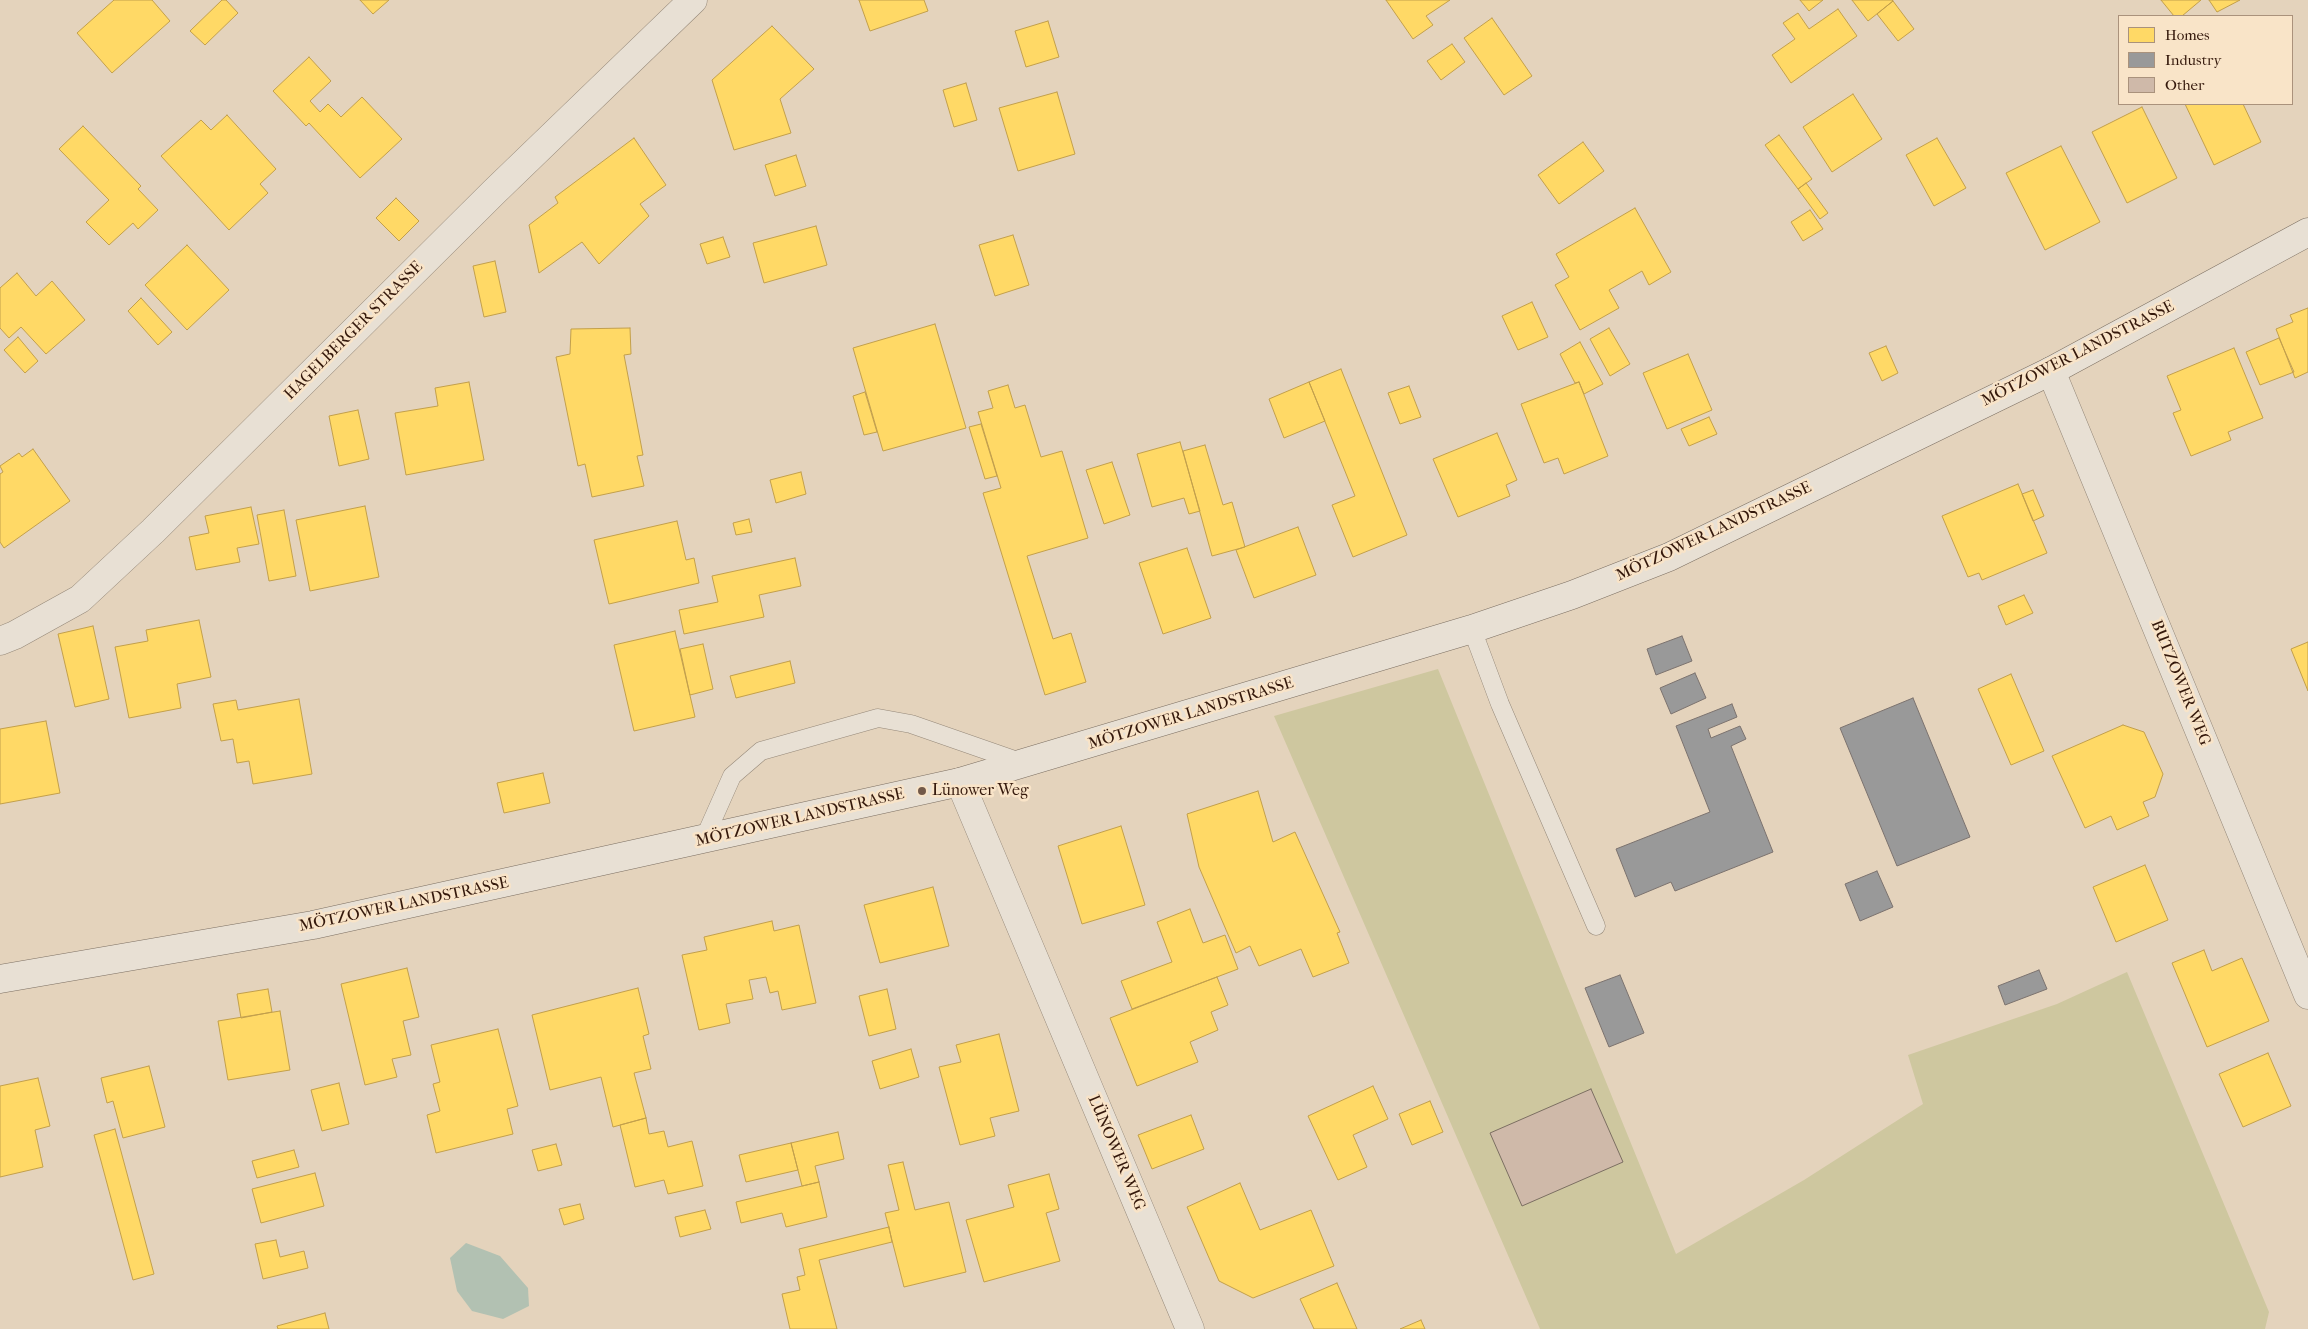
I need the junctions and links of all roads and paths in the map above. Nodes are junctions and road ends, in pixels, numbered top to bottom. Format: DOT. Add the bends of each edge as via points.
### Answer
graph roads {
  1 [pos="693,0"];
  2 [pos="2308,232"];
  3 [pos="2051,371"];
  4 [pos="1472,629"];
  5 [pos="0,640"];
  6 [pos="1025,764"];
  7 [pos="960,782"];
  8 [pos="704,839"];
  9 [pos="1596,926"];
  10 [pos="0,979"];
  11 [pos="2308,995"];
  12 [pos="1190,1329"];
  1 -- 5 [label="main road, HAGELBERGER STRASSE" via="80,599"];
  2 -- 3 [label="main road, MÖTZOWER LANDSTRASSE"];
  3 -- 4 [label="main road, MÖTZOWER LANDSTRASSE" via="1669,557"];
  3 -- 11 [label="main road, BUTZOWER WEG"];
  4 -- 6 [label="main road, MÖTZOWER LANDSTRASSE"];
  4 -- 9 [label="lane" via="1500,704"];
  6 -- 7 [label="main road, MÖTZOWER LANDSTRASSE"];
  6 -- 8 [label="lane" via="912,724 878,718 761,751 732,776"];
  7 -- 8 [label="main road, MÖTZOWER LANDSTRASSE"];
  7 -- 12 [label="main road, LÜNOWER WEG"];
  8 -- 10 [label="main road, MÖTZOWER LANDSTRASSE" via="313,925"];
}
